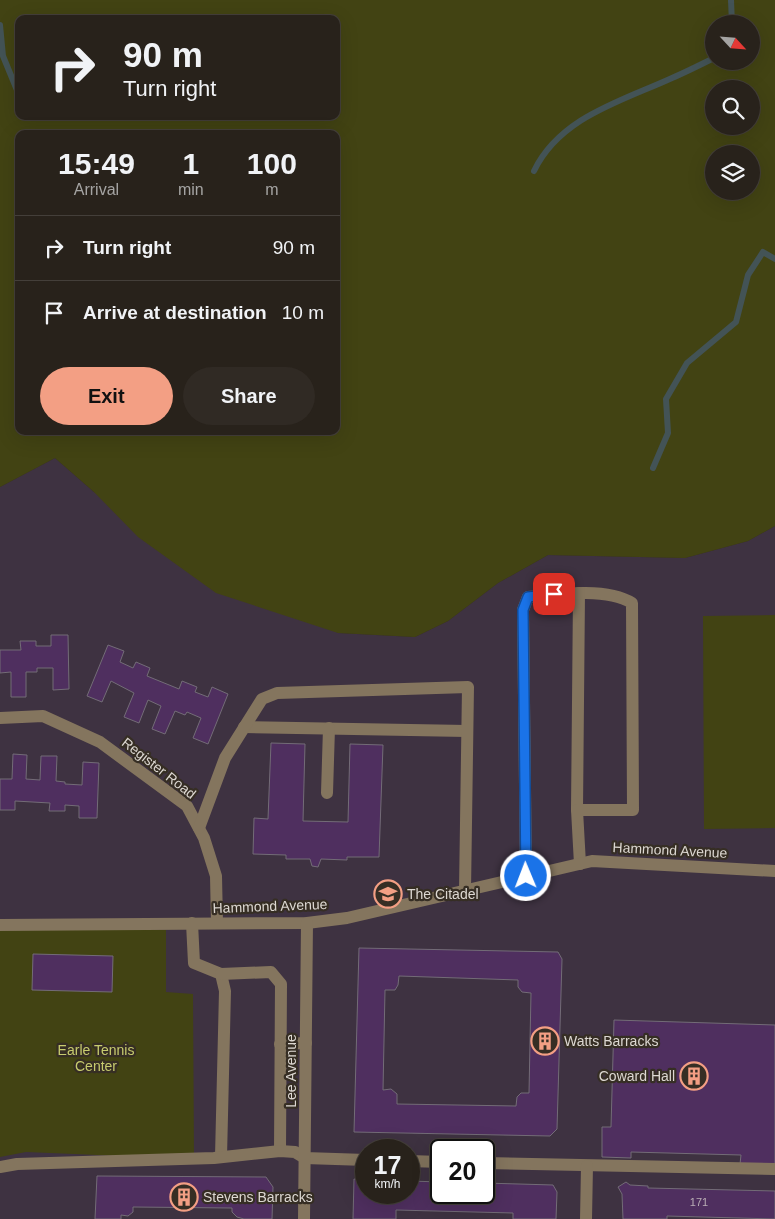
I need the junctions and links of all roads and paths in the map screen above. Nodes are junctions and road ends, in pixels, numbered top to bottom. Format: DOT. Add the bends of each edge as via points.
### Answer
graph roads {
  1 [pos="579,593"];
  2 [pos="0,718"];
  3 [pos="244,727"];
  4 [pos="328,728"];
  5 [pos="467,731"];
  6 [pos="327,793"];
  7 [pos="577,810"];
  8 [pos="198,828"];
  9 [pos="580,864"];
  10 [pos="775,871"];
  11 [pos="526,876"];
  12 [pos="465,890"];
  13 [pos="217,923"];
  14 [pos="306,923"];
  15 [pos="192,924"];
  16 [pos="0,925"];
  17 [pos="221,974"];
  18 [pos="306,1043"];
  19 [pos="280,1044"];
  20 [pos="280,1151"];
  21 [pos="221,1157"];
  22 [pos="305,1158"];
  23 [pos="355,1160"];
  24 [pos="495,1163"];
  25 [pos="587,1166"];
  26 [pos="0,1168"];
  27 [pos="775,1169"];
  28 [pos="304,1219"];
  29 [pos="586,1219"];
  1 -- 7 [label="street"];
  1 -- 7 [label="street" via="623,597 632,603 633,810"];
  1 -- 11 [label="street" via="528,597 523,610"];
  2 -- 8 [label="street, Register Road" via="43,716 100,742 187,806"];
  3 -- 4 [label="street"];
  3 -- 5 [label="street" via="262,699 277,693 468,687"];
  3 -- 8 [label="street" via="225,758"];
  4 -- 5 [label="street"];
  4 -- 6 [label="street"];
  5 -- 12 [label="street"];
  7 -- 9 [label="street"];
  8 -- 13 [label="street, Register Road" via="216,876"];
  9 -- 10 [label="street, Hammond Avenue" via="592,861"];
  9 -- 11 [label="street, Hammond Avenue"];
  11 -- 12 [label="street, Hammond Avenue"];
  12 -- 14 [label="street, Hammond Avenue" via="347,918"];
  13 -- 14 [label="street, Hammond Avenue"];
  13 -- 15 [label="street, Hammond Avenue"];
  14 -- 18 [label="street, Lee Avenue"];
  15 -- 16 [label="street, Hammond Avenue"];
  15 -- 17 [label="street" via="194,962"];
  17 -- 19 [label="street" via="271,972 280,984"];
  17 -- 21 [label="street" via="225,991"];
  18 -- 19 [label="street"];
  18 -- 22 [label="street, Lee Avenue"];
  19 -- 20 [label="street"];
  20 -- 21 [label="street"];
  20 -- 22 [label="street" via="295,1152"];
  21 -- 26 [label="street" via="17,1164"];
  22 -- 23 [label="street"];
  22 -- 28 [label="street, Lee Avenue"];
  24 -- 25 [label="street"];
  25 -- 27 [label="street"];
  25 -- 29 [label="street"];
}
